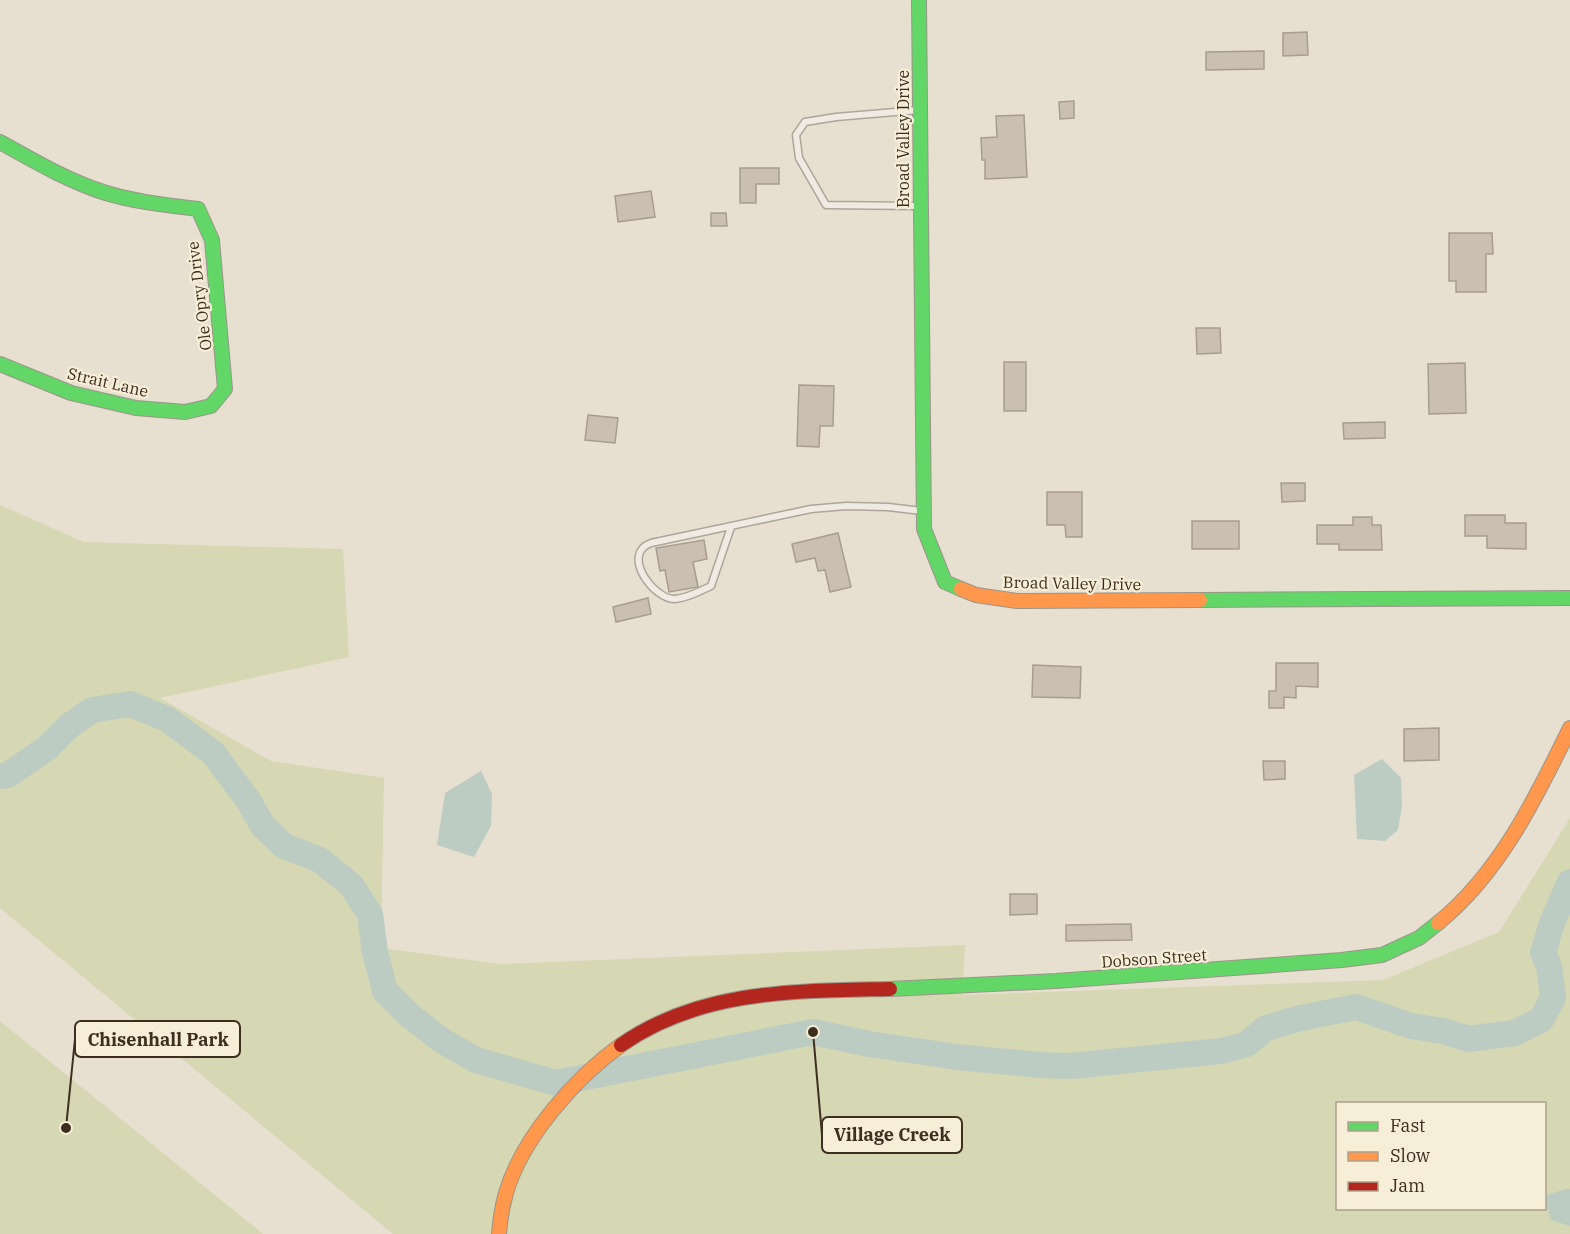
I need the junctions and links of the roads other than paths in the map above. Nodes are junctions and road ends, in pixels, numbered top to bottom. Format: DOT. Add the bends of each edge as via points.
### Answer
graph roads {
  1 [pos="919,0"];
  2 [pos="919,110"];
  3 [pos="0,142"];
  4 [pos="920,206"];
  5 [pos="0,364"];
  6 [pos="211,406"];
  7 [pos="922,511"];
  8 [pos="731,527"];
  9 [pos="1570,598"];
  10 [pos="1570,728"];
  11 [pos="499,1234"];
  1 -- 2 [label="street, Broad Valley Drive"];
  2 -- 4 [label="street, Broad Valley Drive"];
  2 -- 4 [label="lane" via="805,122 796,135 799,158 826,205"];
  3 -- 6 [label="street, Ole Opry Drive" via="93,189 159,205 198,209 212,240 225,389"];
  4 -- 7 [label="street, Broad Valley Drive"];
  5 -- 6 [label="street, Strait Lane" via="71,393 136,408 185,412"];
  7 -- 8 [label="lane" via="846,506 811,509"];
  7 -- 9 [label="street, Broad Valley Drive" via="924,529 945,582 976,595 1017,601"];
  8 -- 8 [label="lane" via="643,546 638,555 639,567 661,595 674,599 695,594 711,586"];
  10 -- 11 [label="street, Dobson Street" via="1529,808 1480,881 1430,931 1395,950 1359,961 1140,977 756,994 717,1002 633,1037 588,1074 551,1112 513,1174 499,1220"];
}
